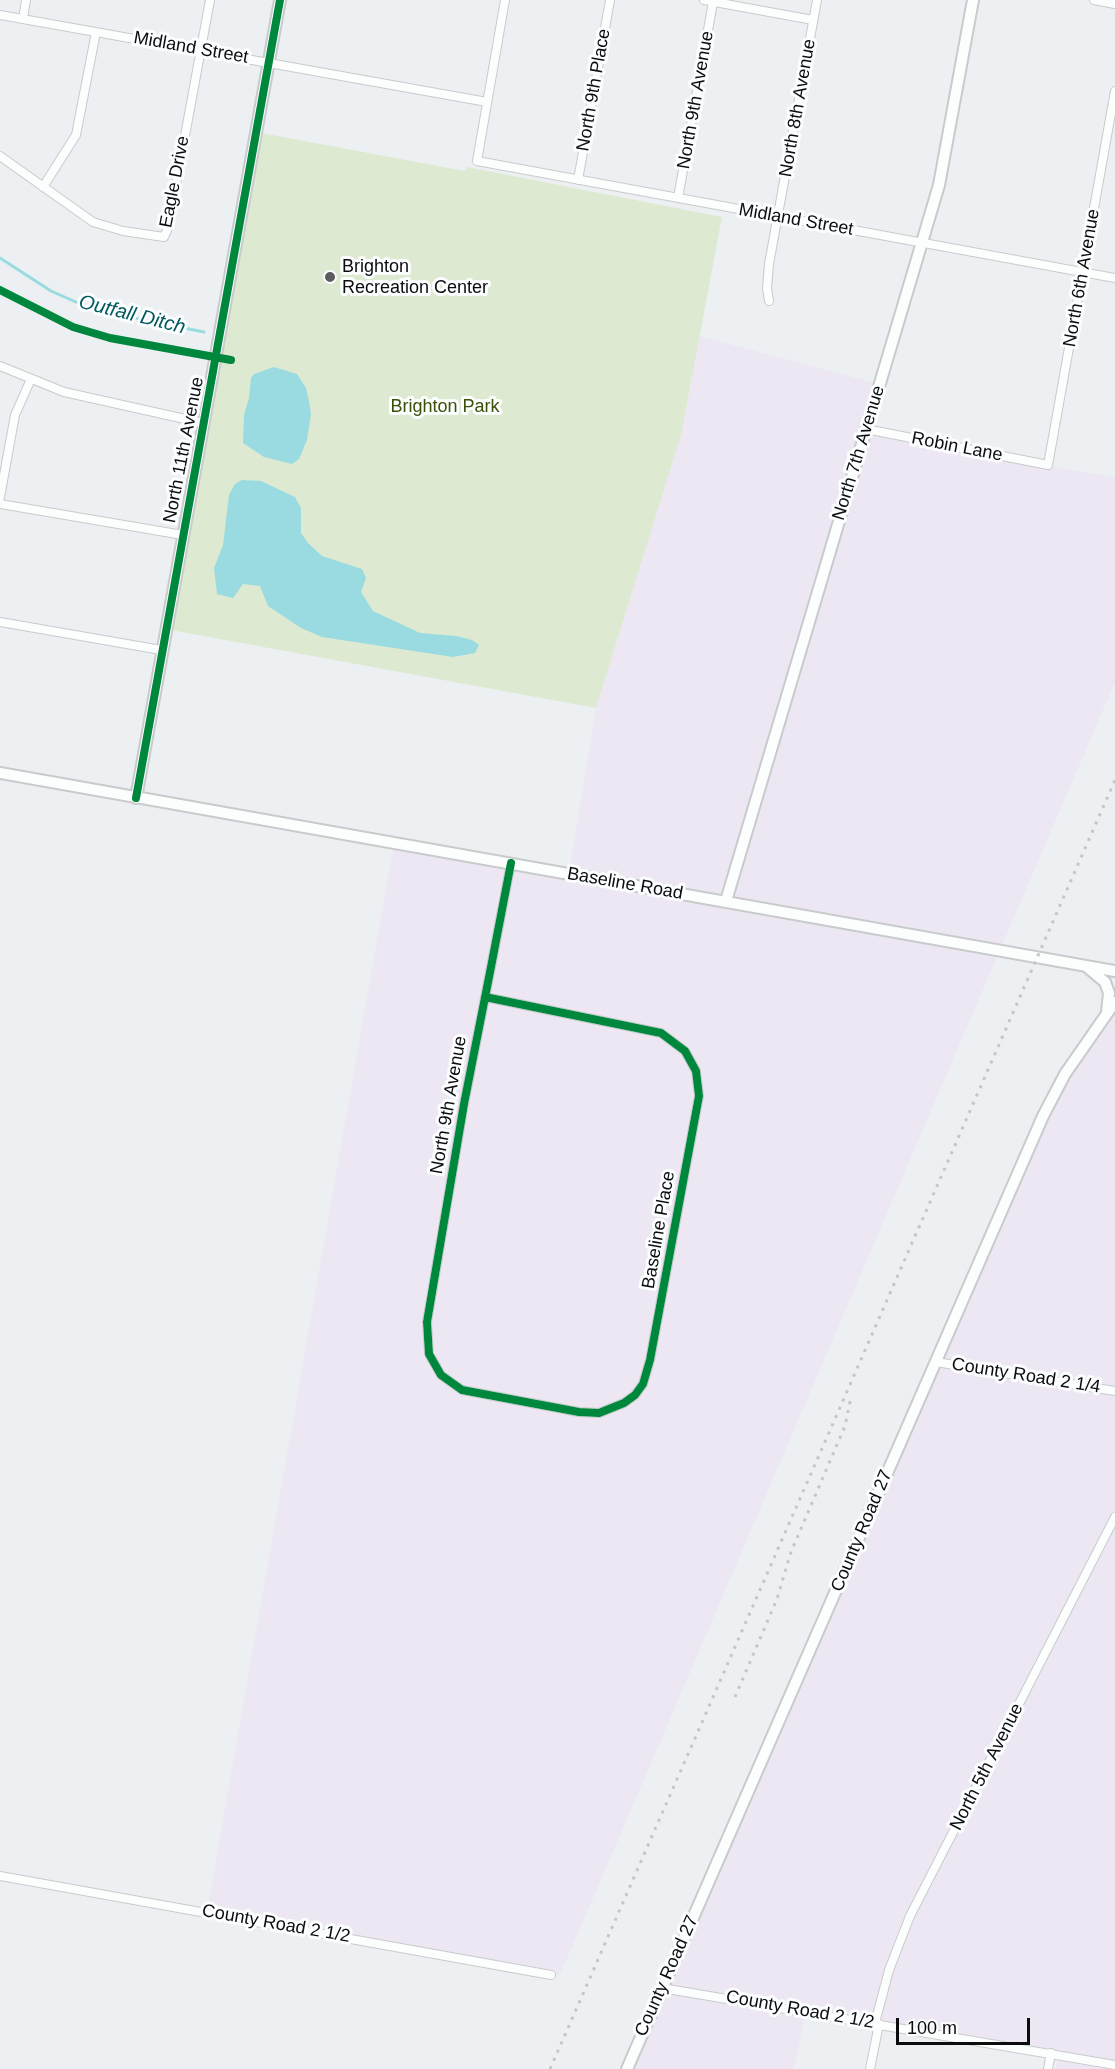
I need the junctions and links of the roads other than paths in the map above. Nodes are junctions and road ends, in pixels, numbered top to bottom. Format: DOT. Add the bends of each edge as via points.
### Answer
graph roads {
  1 [pos="26,0"];
  2 [pos="210,0"];
  3 [pos="280,0"];
  4 [pos="506,0"];
  5 [pos="610,0"];
  6 [pos="704,0"];
  7 [pos="817,0"];
  8 [pos="973,0"];
  9 [pos="1094,0"];
  10 [pos="713,2"];
  11 [pos="1115,4"];
  12 [pos="0,15"];
  13 [pos="23,19"];
  14 [pos="813,20"];
  15 [pos="96,32"];
  16 [pos="201,50"];
  17 [pos="268,62"];
  18 [pos="1115,91"];
  19 [pos="487,102"];
  20 [pos="0,156"];
  21 [pos="578,180"];
  22 [pos="43,187"];
  23 [pos="678,198"];
  24 [pos="778,216"];
  25 [pos="921,242"];
  26 [pos="1082,273"];
  27 [pos="1115,278"];
  28 [pos="770,302"];
  29 [pos="0,366"];
  30 [pos="31,380"];
  31 [pos="203,423"];
  32 [pos="866,429"];
  33 [pos="1048,465"];
  34 [pos="0,497"];
  35 [pos="0,504"];
  36 [pos="183,535"];
  37 [pos="0,622"];
  38 [pos="161,650"];
  39 [pos="0,773"];
  40 [pos="136,798"];
  41 [pos="511,863"];
  42 [pos="726,901"];
  43 [pos="1085,965"];
  44 [pos="1115,971"];
  45 [pos="485,997"];
  46 [pos="1115,1002"];
  47 [pos="1106,1014"];
  48 [pos="429,1354"];
  49 [pos="936,1362"];
  50 [pos="1115,1391"];
  51 [pos="1115,1517"];
  52 [pos="0,1876"];
  53 [pos="551,1975"];
  54 [pos="662,1988"];
  55 [pos="878,2025"];
  56 [pos="1051,2053"];
  57 [pos="1115,2065"];
  58 [pos="627,2069"];
  59 [pos="870,2069"];
  60 [pos="1048,2069"];
  1 -- 13 [label="street"];
  2 -- 16 [label="street"];
  3 -- 17 [label="street, North 11th Avenue"];
  4 -- 19 [label="street"];
  5 -- 21 [label="street, North 9th Place"];
  6 -- 10 [label="street"];
  7 -- 14 [label="street, North 8th Avenue"];
  8 -- 25 [label="street, North 7th Avenue" via="944,166"];
  9 -- 11 [label="street"];
  10 -- 14 [label="street"];
  10 -- 23 [label="street, North 9th Avenue"];
  12 -- 13 [label="street, Midland Street"];
  13 -- 15 [label="street, Midland Street"];
  14 -- 24 [label="street, North 8th Avenue"];
  15 -- 16 [label="street, Midland Street"];
  15 -- 22 [label="street" via="76,135"];
  16 -- 17 [label="street, Midland Street"];
  16 -- 22 [label="street, Eagle Drive" via="164,237 103,226"];
  17 -- 19 [label="street, Midland Street"];
  17 -- 31 [label="street, North 11th Avenue"];
  18 -- 26 [label="street, North 6th Avenue"];
  19 -- 21 [label="street, Midland Street" via="477,161"];
  20 -- 22 [label="street, Eagle Drive"];
  21 -- 23 [label="street, Midland Street"];
  23 -- 24 [label="street, Midland Street"];
  24 -- 25 [label="street, Midland Street"];
  24 -- 28 [label="street, North 8th Avenue" via="767,281"];
  25 -- 26 [label="street, Midland Street"];
  25 -- 32 [label="street, North 7th Avenue"];
  26 -- 27 [label="street, Midland Street"];
  26 -- 33 [label="street, North 6th Avenue"];
  29 -- 30 [label="street"];
  30 -- 31 [label="street" via="64,392"];
  30 -- 34 [label="street" via="15,415"];
  31 -- 36 [label="street, North 11th Avenue"];
  32 -- 33 [label="street, Robin Lane"];
  32 -- 42 [label="street, North 7th Avenue"];
  35 -- 36 [label="street"];
  36 -- 38 [label="street, North 11th Avenue"];
  37 -- 38 [label="street"];
  38 -- 40 [label="street, North 11th Avenue"];
  39 -- 40 [label="street, Baseline Road"];
  40 -- 41 [label="street, Baseline Road"];
  41 -- 42 [label="street, Baseline Road"];
  41 -- 45 [label="street, North 9th Avenue"];
  42 -- 43 [label="street, Baseline Road"];
  43 -- 44 [label="street, Baseline Road"];
  43 -- 47 [label="street" via="1105,982 1109,993"];
  45 -- 48 [label="street, North 9th Avenue" via="427,1322"];
  45 -- 48 [label="street, Baseline Place" via="661,1033 689,1056 696,1071 699,1096 650,1360 643,1384 635,1395 614,1409 599,1413 482,1395 451,1384"];
  46 -- 47 [label="street, County Road 27"];
  47 -- 49 [label="street, County Road 27" via="1065,1074 1043,1116"];
  49 -- 50 [label="street, County Road 2 1/4"];
  49 -- 54 [label="street, County Road 27"];
  51 -- 55 [label="street, North 5th Avenue" via="910,1916 889,1970"];
  52 -- 53 [label="street, County Road 2 1/2"];
  54 -- 55 [label="street, County Road 2 1/2"];
  54 -- 58 [label="street, County Road 27"];
  55 -- 56 [label="street, County Road 2 1/2"];
  55 -- 59 [label="street, North 5th Avenue"];
  56 -- 57 [label="street, County Road 2 1/2"];
  56 -- 60 [label="street"];
}
